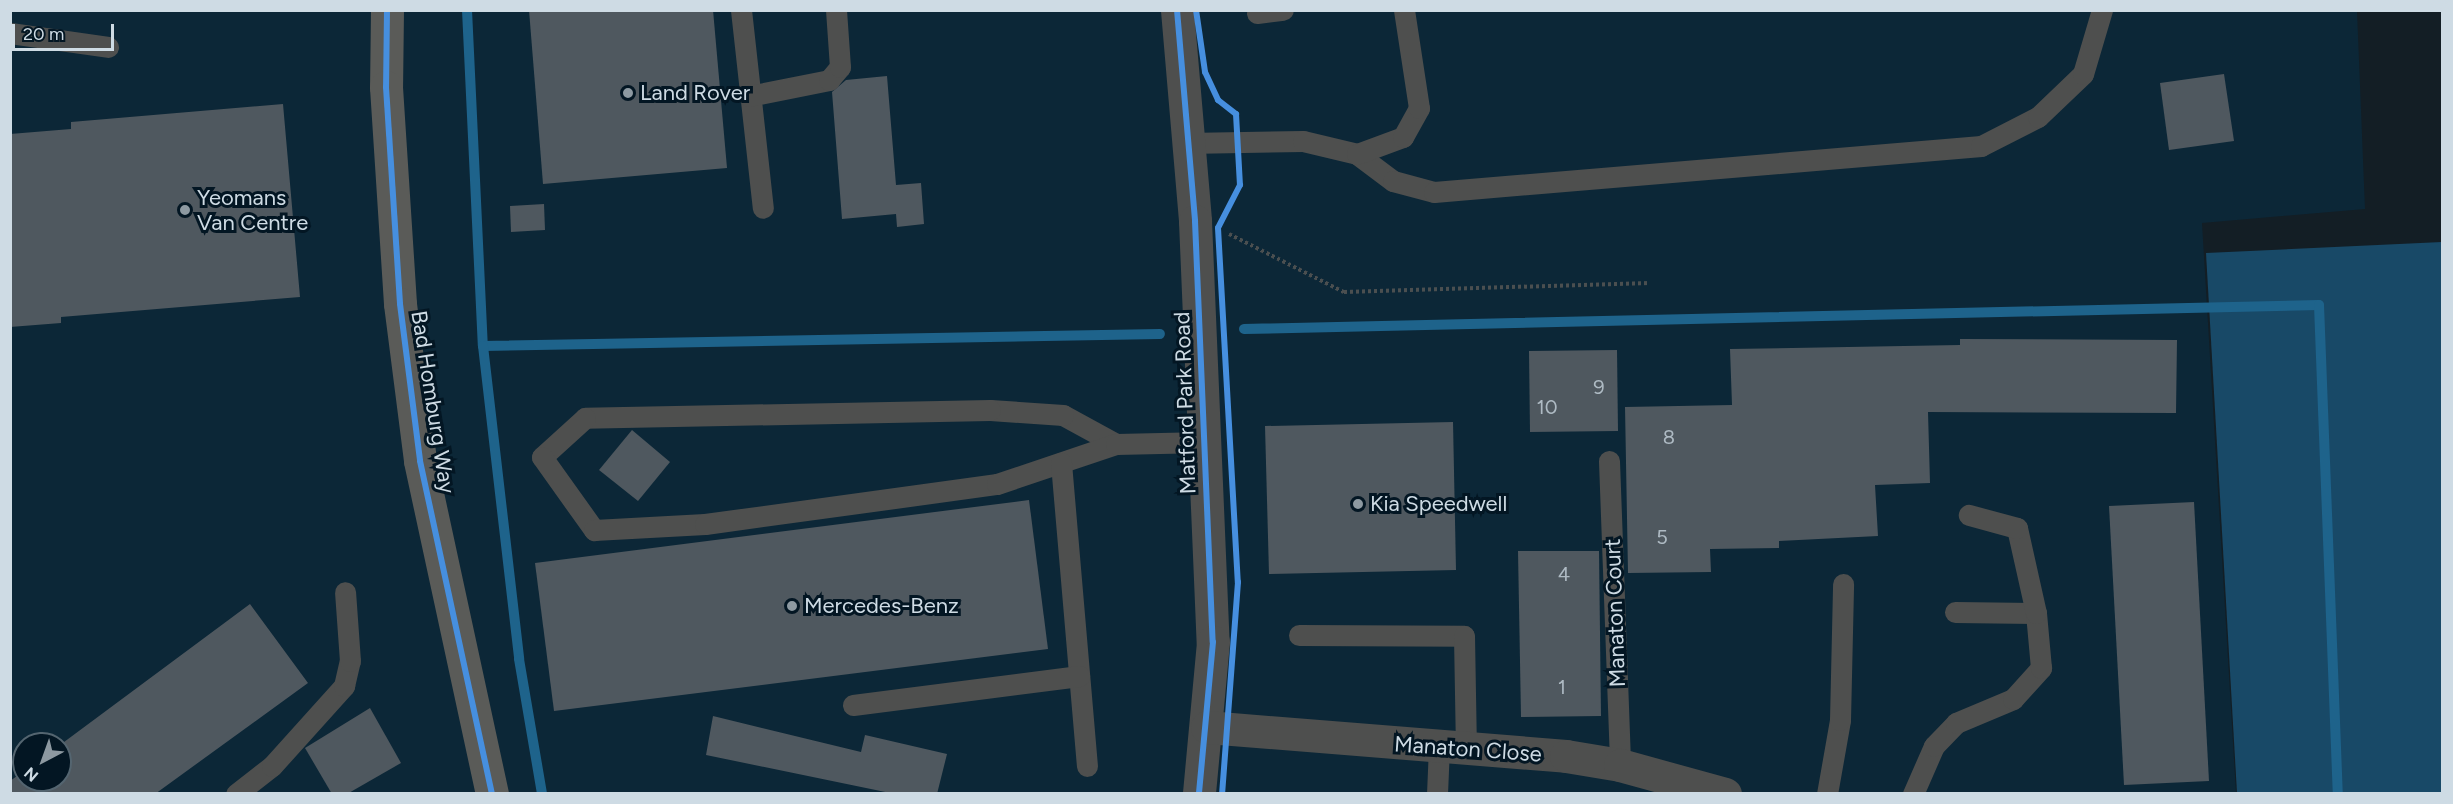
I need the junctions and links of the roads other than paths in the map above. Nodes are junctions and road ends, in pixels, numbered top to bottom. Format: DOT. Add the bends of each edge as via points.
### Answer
graph roads {
  1 [pos="387,10"];
  2 [pos="741,10"];
  3 [pos="837,10"];
  4 [pos="1177,10"];
  5 [pos="1283,10"];
  6 [pos="1404,10"];
  7 [pos="2102,10"];
  8 [pos="1257,13"];
  9 [pos="10,33"];
  10 [pos="108,47"];
  11 [pos="749,96"];
  12 [pos="1186,143"];
  13 [pos="1357,154"];
  14 [pos="763,208"];
  15 [pos="1205,442"];
  16 [pos="1116,444"];
  17 [pos="1609,461"];
  18 [pos="1060,463"];
  19 [pos="1969,515"];
  20 [pos="1844,584"];
  21 [pos="345,592"];
  22 [pos="1955,612"];
  23 [pos="2036,613"];
  24 [pos="1299,635"];
  25 [pos="1079,676"];
  26 [pos="853,705"];
  27 [pos="1207,727"];
  28 [pos="1452,748"];
  29 [pos="1620,765"];
  30 [pos="1087,766"];
  31 [pos="236,794"];
  32 [pos="492,794"];
  33 [pos="1198,794"];
  34 [pos="1437,794"];
  35 [pos="1725,794"];
  36 [pos="1827,794"];
  37 [pos="1913,794"];
  1 -- 32 [label="main road, Bad Homburg Way" via="386,87 400,304 419,450"];
  2 -- 11 [label="lane"];
  3 -- 11 [label="lane" via="840,67 829,80"];
  4 -- 12 [label="street, Matford Park Road"];
  5 -- 8 [label="lane"];
  6 -- 13 [label="lane" via="1419,108 1403,137"];
  7 -- 13 [label="lane" via="2083,74 2038,117 1981,146 1434,192 1393,182"];
  9 -- 10 [label="lane"];
  11 -- 14 [label="lane"];
  12 -- 13 [label="lane" via="1303,141"];
  12 -- 15 [label="street, Matford Park Road" via="1195,221"];
  15 -- 16 [label="lane"];
  15 -- 27 [label="street, Matford Park Road" via="1213,642"];
  16 -- 18 [label="lane"];
  16 -- 18 [label="lane" via="1063,415 990,410 585,418 542,457 594,530 705,524 997,484"];
  17 -- 29 [label="lane, Manaton Court"];
  18 -- 25 [label="lane"];
  19 -- 23 [label="lane" via="2018,528"];
  20 -- 36 [label="lane" via="1840,720"];
  21 -- 31 [label="lane" via="350,661 344,686 272,766"];
  22 -- 23 [label="lane"];
  23 -- 37 [label="lane" via="2041,668 2013,699 1956,723 1934,746"];
  24 -- 28 [label="lane" via="1464,636"];
  25 -- 26 [label="lane"];
  25 -- 30 [label="lane"];
  27 -- 28 [label="street, Manaton Close"];
  27 -- 33 [label="street, Matford Park Road"];
  28 -- 29 [label="street, Manaton Close"];
  28 -- 34 [label="lane"];
  29 -- 35 [label="street, Manaton Close"];
}
